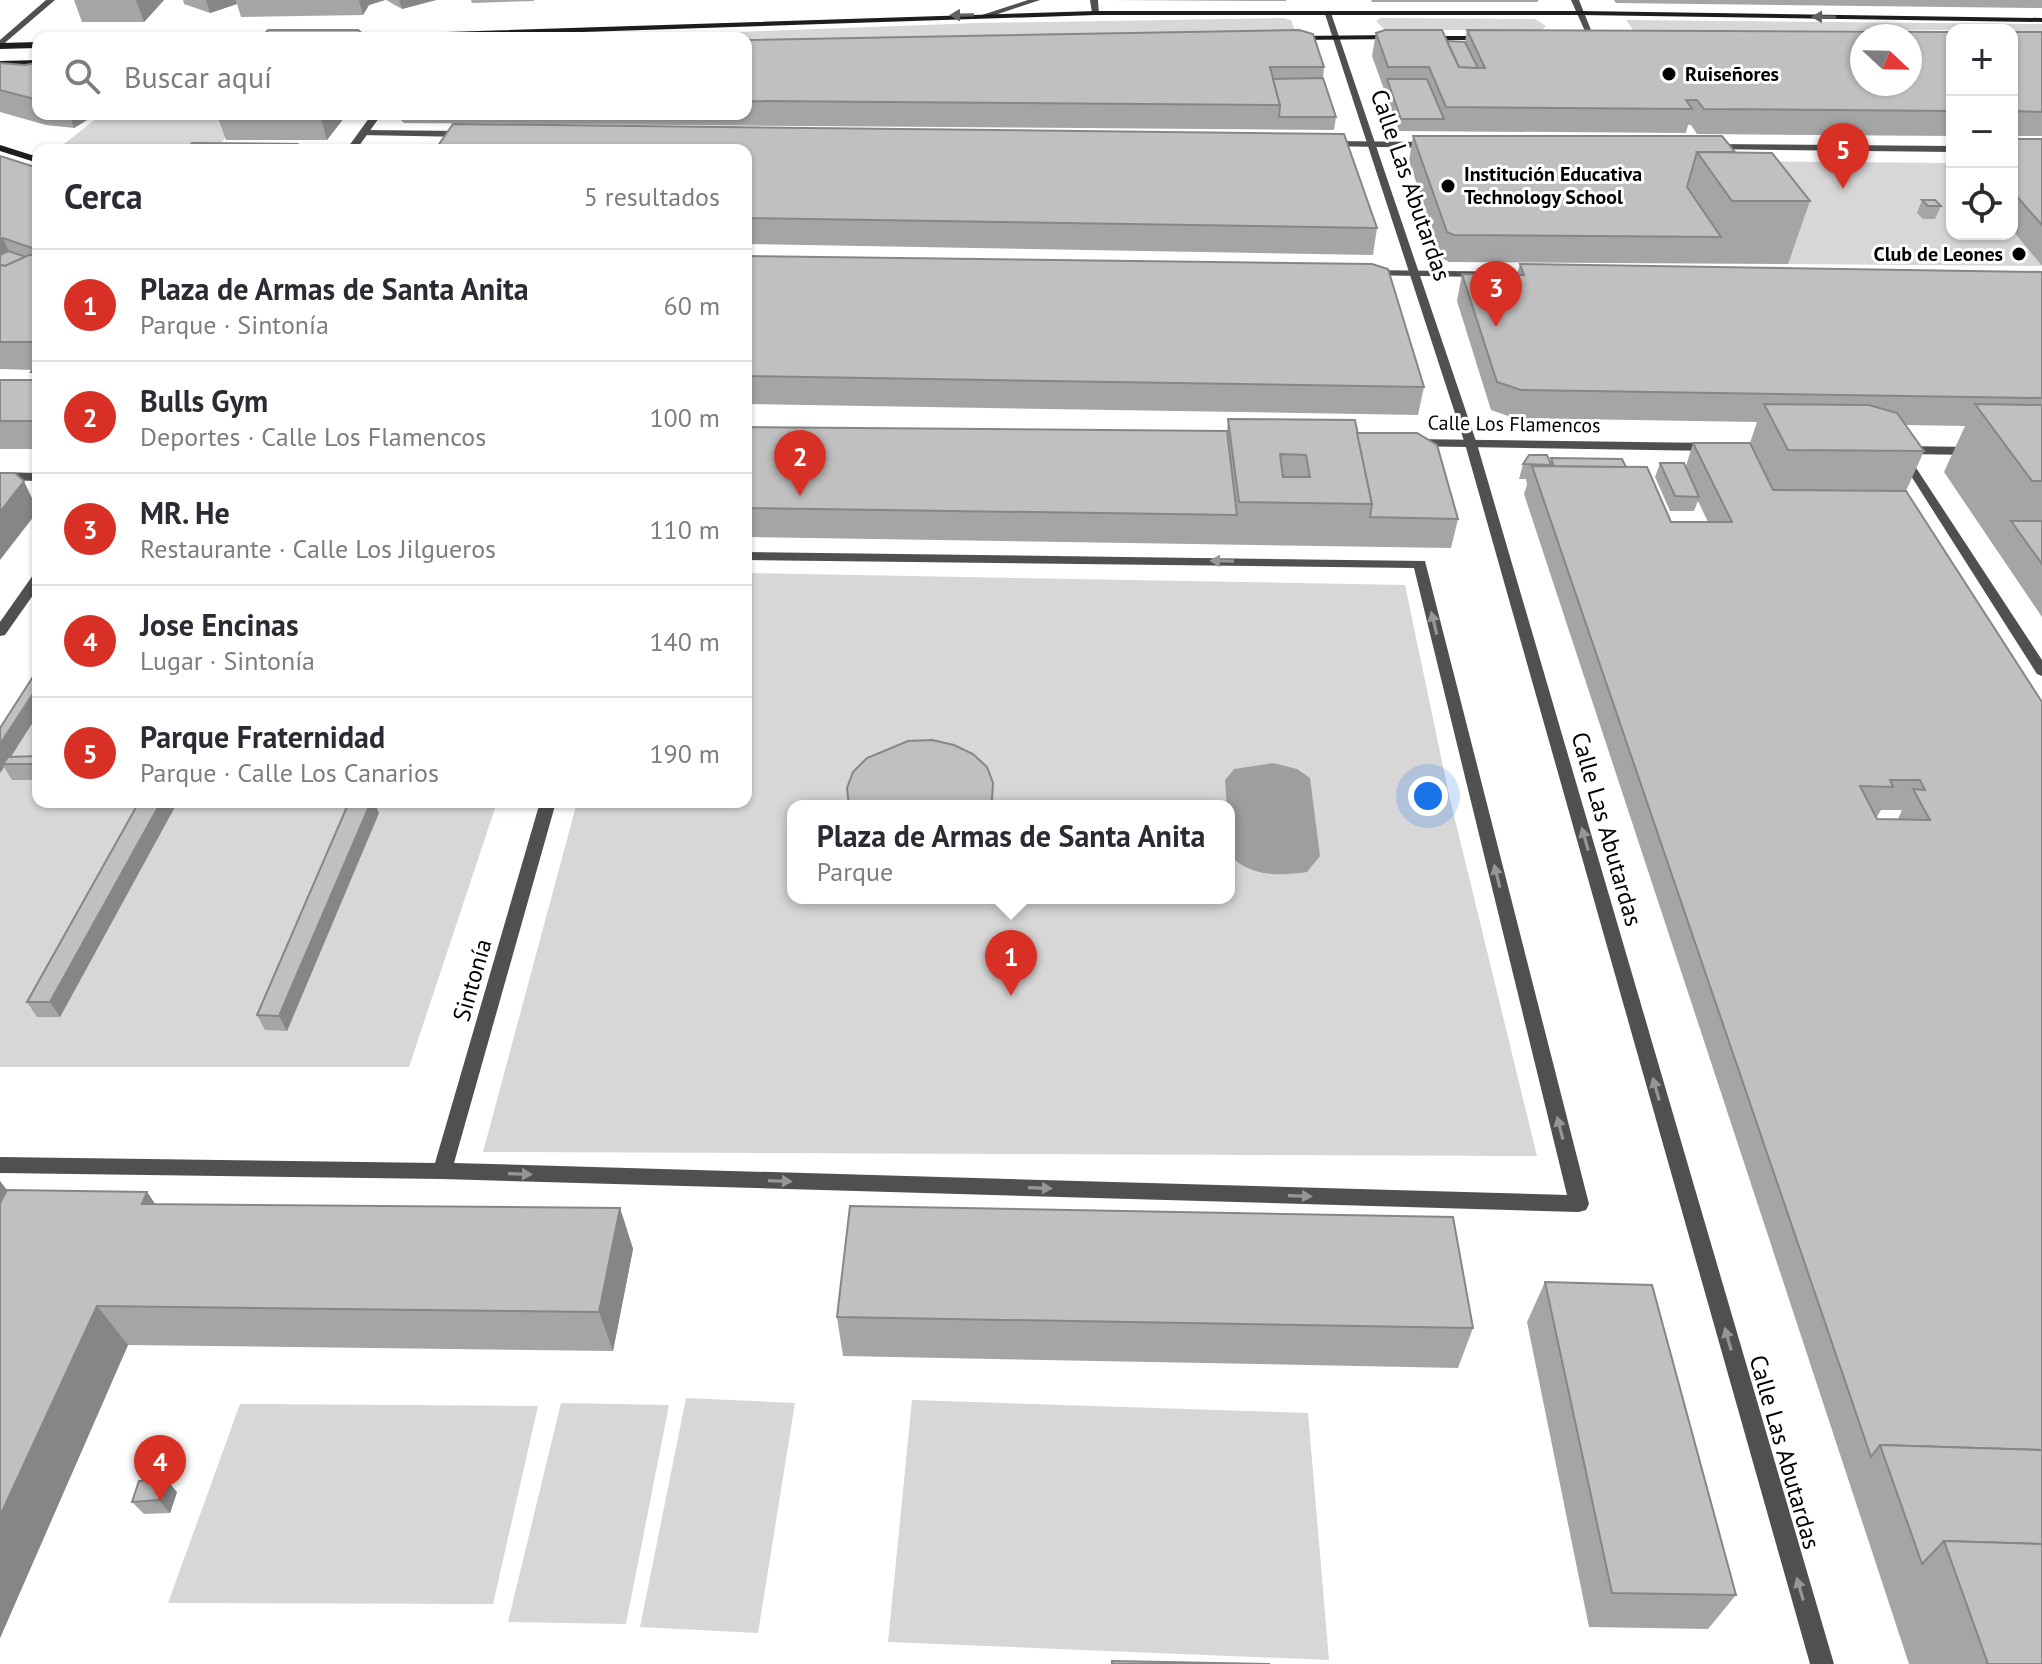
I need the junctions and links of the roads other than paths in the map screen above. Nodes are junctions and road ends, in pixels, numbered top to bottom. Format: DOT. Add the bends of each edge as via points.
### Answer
graph roads {
  1 [pos="51,0"];
  2 [pos="1036,0"];
  3 [pos="1094,0"];
  4 [pos="1575,0"];
  5 [pos="1096,13"];
  6 [pos="1327,13"];
  7 [pos="1581,13"];
  8 [pos="986,15"];
  9 [pos="2042,20"];
  10 [pos="560,32"];
  11 [pos="1335,38"];
  12 [pos="1501,38"];
  13 [pos="1577,38"];
  14 [pos="1592,38"];
  15 [pos="1606,38"];
  16 [pos="1281,39"];
  17 [pos="0,45"];
  18 [pos="32,45"];
  19 [pos="0,64"];
  20 [pos="32,66"];
  21 [pos="32,67"];
  22 [pos="0,71"];
  23 [pos="373,120"];
  24 [pos="363,133"];
  25 [pos="475,134"];
  26 [pos="355,144"];
  27 [pos="1319,144"];
  28 [pos="1373,145"];
  29 [pos="1441,145"];
  30 [pos="1691,147"];
  31 [pos="0,148"];
  32 [pos="1946,149"];
  33 [pos="32,158"];
  34 [pos="1352,273"];
  35 [pos="1416,274"];
  36 [pos="1542,275"];
  37 [pos="1398,443"];
  38 [pos="1471,444"];
  39 [pos="1733,447"];
  40 [pos="1885,449"];
  41 [pos="1900,450"];
  42 [pos="1979,451"];
  43 [pos="0,476"];
  44 [pos="32,477"];
  45 [pos="752,556"];
  46 [pos="32,587"];
  47 [pos="0,632"];
  48 [pos="2042,671"];
  49 [pos="546,808"];
  50 [pos="0,1165"];
  51 [pos="442,1171"];
  52 [pos="1822,1664"];
  1 -- 17 [label="street"];
  2 -- 8 [label="street"];
  3 -- 5 [label="street"];
  4 -- 7 [label="street"];
  5 -- 6 [label="main road"];
  5 -- 8 [label="main road"];
  6 -- 7 [label="main road"];
  6 -- 11 [label="street, Calle Las Abutardas"];
  9 -- 7 [label="main road, one-way"];
  7 -- 14 [label="street"];
  8 -- 10 [label="main road, one-way"];
  11 -- 12 [label="main road"];
  11 -- 16 [label="main road"];
  11 -- 28 [label="street, Calle Las Abutardas"];
  13 -- 14 [label="main road"];
  14 -- 15 [label="main road"];
  17 -- 18 [label="main road"];
  19 -- 20 [label="main road"];
  21 -- 22 [label="main road"];
  23 -- 24 [label="street"];
  24 -- 25 [label="street"];
  24 -- 26 [label="street"];
  27 -- 28 [label="street"];
  28 -- 29 [label="street"];
  28 -- 35 [label="street, Calle Las Abutardas"];
  30 -- 32 [label="street"];
  31 -- 33 [label="main road"];
  34 -- 35 [label="street"];
  35 -- 36 [label="street"];
  35 -- 38 [label="street, Calle Las Abutardas"];
  37 -- 38 [label="street, Calle Los Flamencos"];
  38 -- 39 [label="street, Calle Los Flamencos"];
  52 -- 38 [label="street, Calle Las Abutardas, one-way"];
  40 -- 41 [label="street"];
  41 -- 42 [label="street"];
  41 -- 48 [label="street"];
  43 -- 44 [label="street"];
  51 -- 45 [label="street, one-way" via="1579,1204 1420,564"];
  46 -- 47 [label="street"];
  49 -- 51 [label="street, Sintonía"];
  50 -- 51 [label="street"];
}
